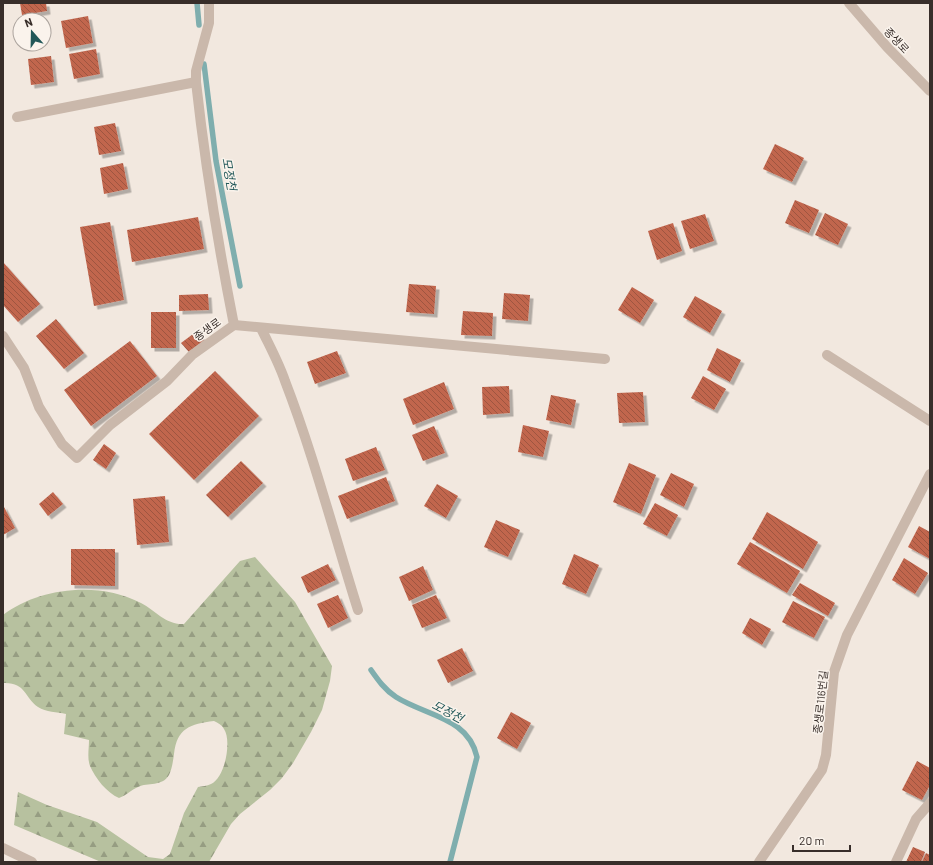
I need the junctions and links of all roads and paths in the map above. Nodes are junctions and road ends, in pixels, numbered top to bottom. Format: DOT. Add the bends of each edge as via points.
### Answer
graph roads {
  1 [pos="209,3"];
  2 [pos="849,3"];
  3 [pos="196,82"];
  4 [pos="930,91"];
  5 [pos="17,117"];
  6 [pos="234,325"];
  7 [pos="261,328"];
  8 [pos="3,336"];
  9 [pos="827,355"];
  10 [pos="605,359"];
  11 [pos="930,421"];
  12 [pos="930,474"];
  13 [pos="358,610"];
  14 [pos="930,803"];
  15 [pos="3,848"];
  16 [pos="32,862"];
  17 [pos="759,862"];
  18 [pos="896,862"];
  1 -- 3 [label="street, 종생로" via="209,23 196,71"];
  2 -- 4 [label="street, 종생로"];
  3 -- 5 [label="street"];
  3 -- 6 [label="street, 종생로" via="204,156"];
  6 -- 7 [label="street"];
  6 -- 8 [label="street, 종생로" via="192,355 167,381 110,425 77,458 62,444 43,413 24,368"];
  7 -- 10 [label="street"];
  7 -- 13 [label="street" via="293,401"];
  9 -- 11 [label="street"];
  12 -- 17 [label="street, 종생로116번길" via="847,635 834,672 826,756 822,770"];
  14 -- 18 [label="street" via="916,819"];
  15 -- 16 [label="street"];
}
